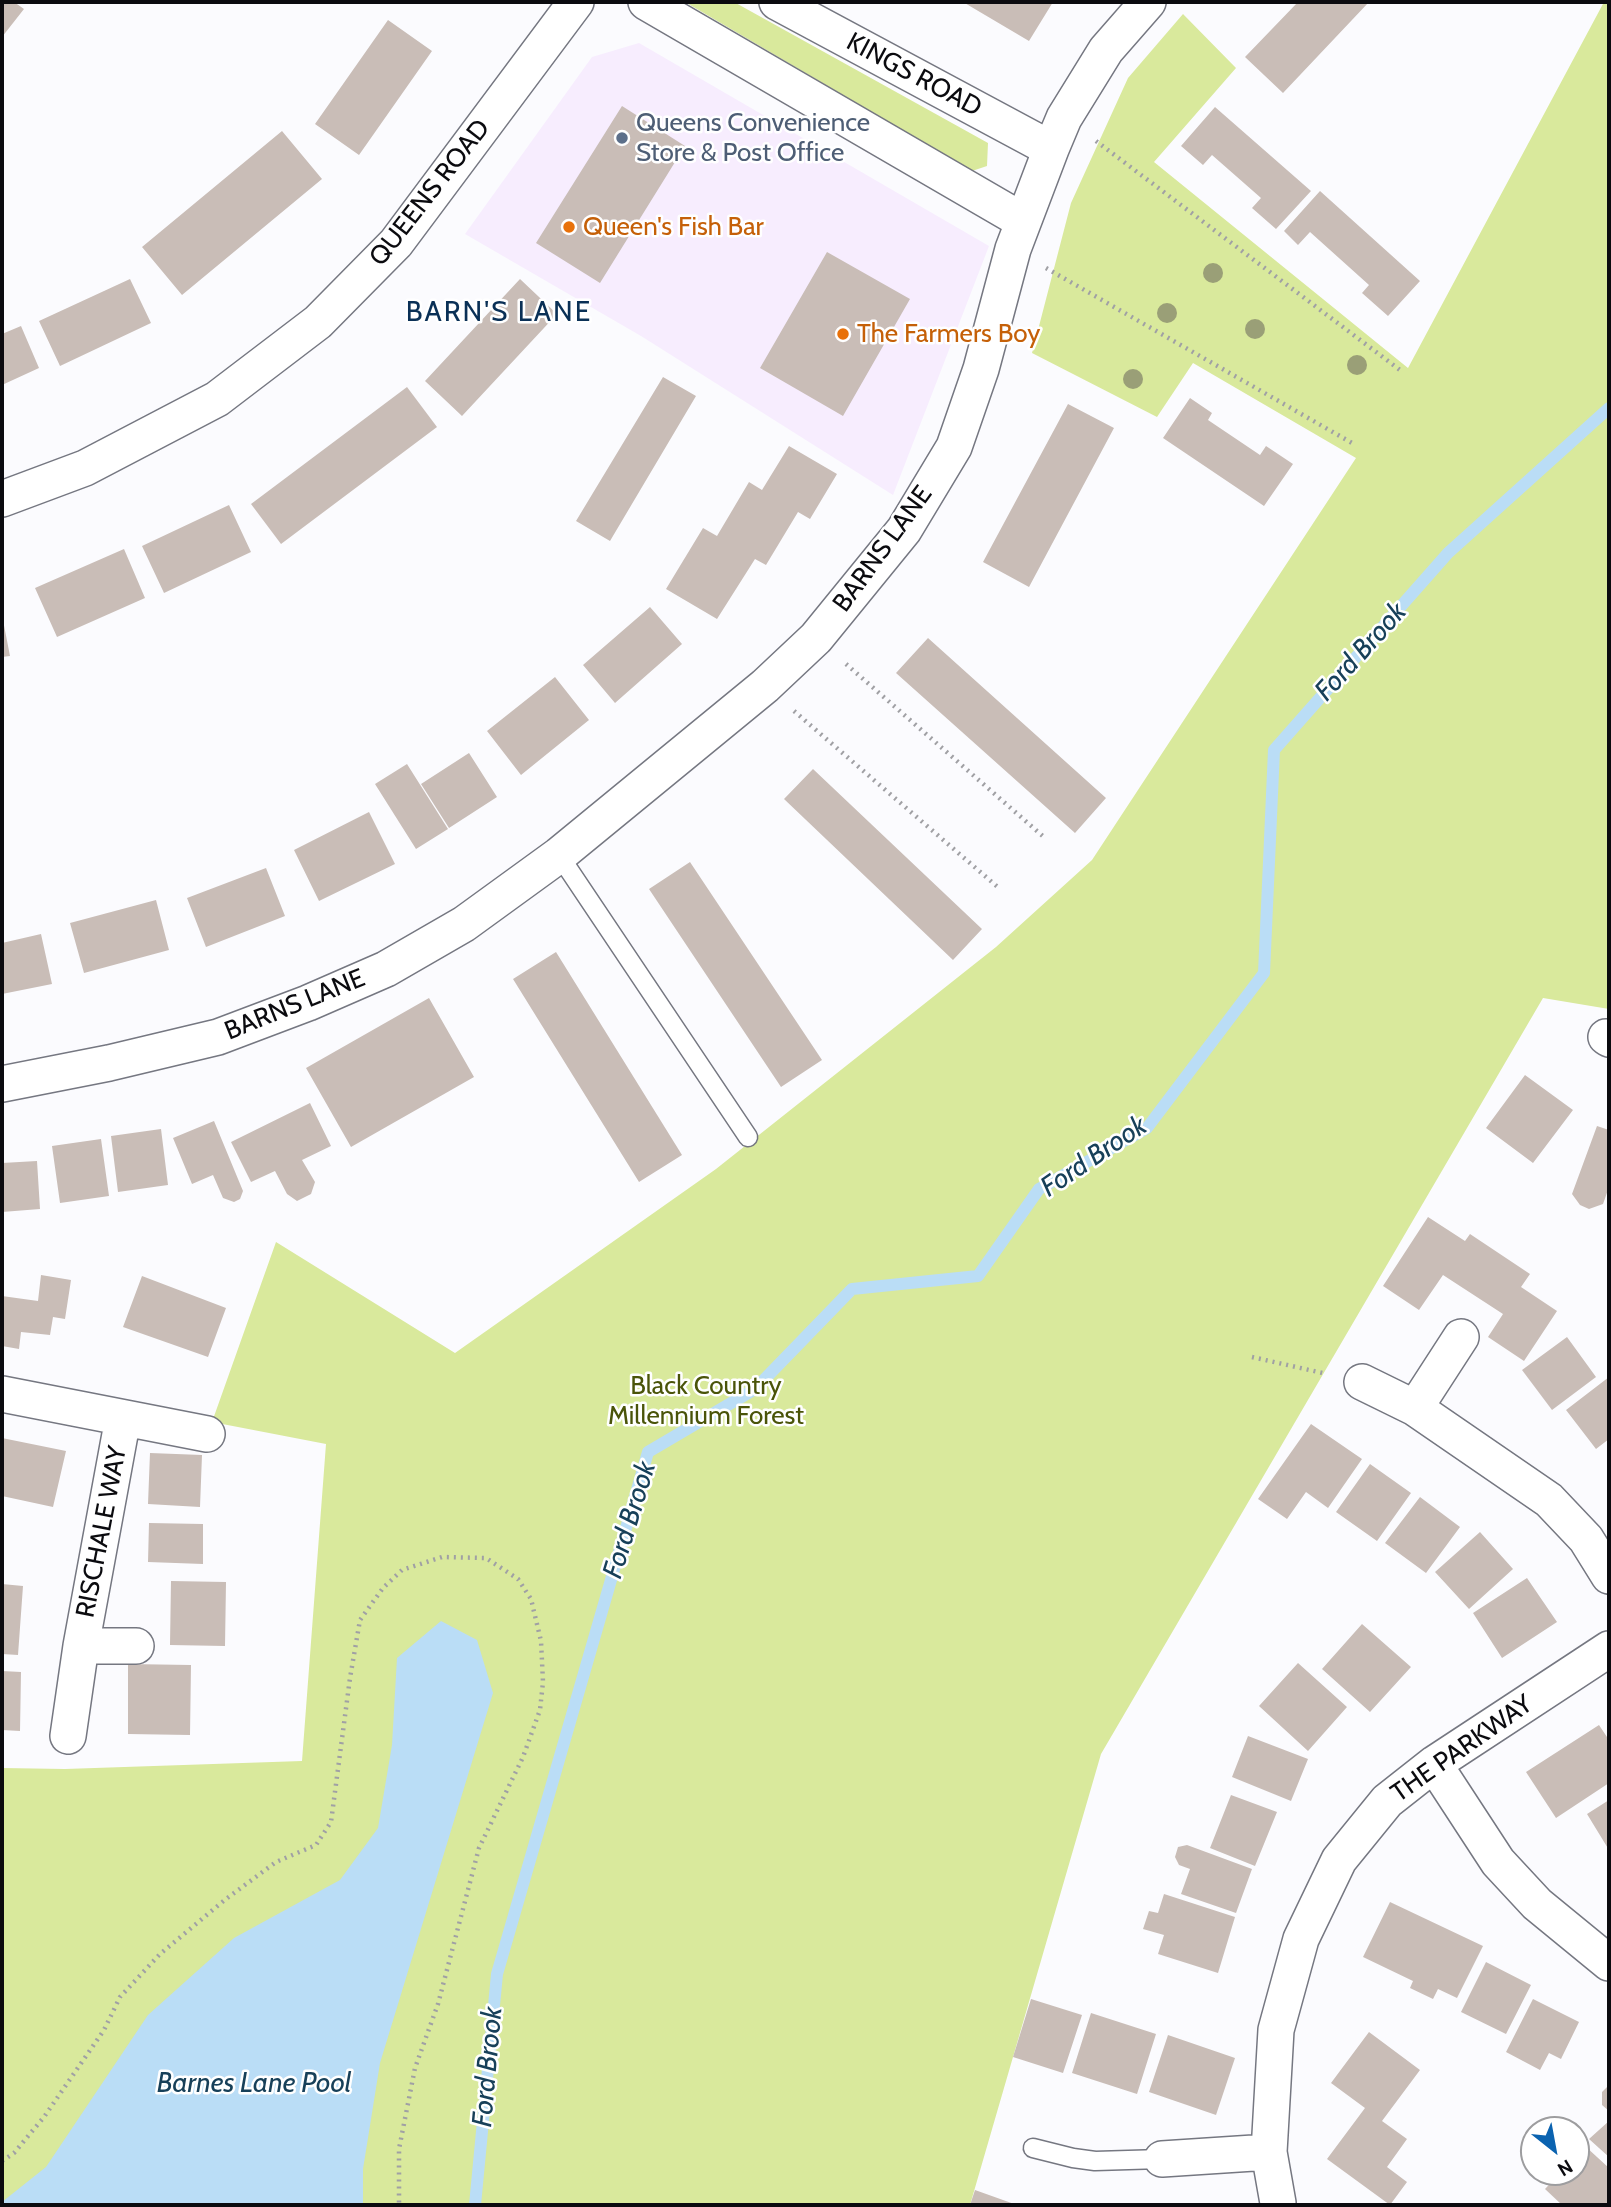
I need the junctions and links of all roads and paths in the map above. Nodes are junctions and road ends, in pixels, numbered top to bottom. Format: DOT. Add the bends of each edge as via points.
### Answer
graph roads {
  1 [pos="576,2"];
  2 [pos="646,2"];
  3 [pos="777,2"];
  4 [pos="1148,2"];
  5 [pos="1058,133"];
  6 [pos="1018,235"];
  7 [pos="1400,370"];
  8 [pos="1352,443"];
  9 [pos="2,499"];
  10 [pos="816,638"];
  11 [pos="765,686"];
  12 [pos="1045,838"];
  13 [pos="559,855"];
  14 [pos="1000,890"];
  15 [pos="2,1084"];
  16 [pos="748,1137"];
  17 [pos="1461,1337"];
  18 [pos="1252,1357"];
  19 [pos="1362,1382"];
  20 [pos="2,1394"];
  21 [pos="1415,1408"];
  22 [pos="123,1418"];
  23 [pos="208,1434"];
  24 [pos="1609,1576"];
  25 [pos="81,1646"];
  26 [pos="136,1646"];
  27 [pos="1609,1650"];
  28 [pos="68,1736"];
  29 [pos="1434,1764"];
  30 [pos="1609,1963"];
  31 [pos="1033,2148"];
  32 [pos="1269,2152"];
  33 [pos="1162,2159"];
  34 [pos="2,2161"];
  35 [pos="1278,2203"];
  36 [pos="399,2205"];
  1 -- 9 [label="street, QUEENS ROAD" via="396,243 318,322 217,399 85,468"];
  2 -- 6 [label="street"];
  3 -- 5 [label="street, KINGS ROAD"];
  4 -- 5 [label="street, BARNS LANE" via="1106,50"];
  5 -- 6 [label="street, BARNS LANE"];
  5 -- 7 [label="path"];
  6 -- 8 [label="path"];
  6 -- 10 [label="street, BARNS LANE" via="954,447 904,530"];
  10 -- 11 [label="street, BARNS LANE"];
  10 -- 12 [label="path"];
  11 -- 13 [label="street, BARNS LANE"];
  11 -- 14 [label="path"];
  13 -- 15 [label="street, BARNS LANE" via="464,924 386,969 308,1003 218,1037"];
  13 -- 16 [label="lane"];
  17 -- 21 [label="street"];
  18 -- 19 [label="path"];
  19 -- 21 [label="street"];
  20 -- 22 [label="street, RISCHALE WAY"];
  21 -- 24 [label="street" via="1549,1500 1586,1539"];
  22 -- 23 [label="street, RISCHALE WAY"];
  22 -- 25 [label="street, RISCHALE WAY"];
  25 -- 26 [label="street, RISCHALE WAY"];
  25 -- 28 [label="street, RISCHALE WAY"];
  27 -- 29 [label="street, THE PARKWAY"];
  29 -- 30 [label="street" via="1497,1862 1537,1904"];
  29 -- 32 [label="street, THE PARKWAY" via="1387,1801 1339,1860 1301,1939 1276,2030"];
  31 -- 33 [label="lane" via="1095,2161"];
  32 -- 33 [label="street"];
  32 -- 35 [label="street, THE PARKWAY"];
  34 -- 36 [label="path" via="44,2117 104,2030 120,1997 160,1954 276,1863 316,1845 331,1822 360,1620 383,1588 402,1570 442,1557 486,1558 518,1579 531,1599 541,1642 540,1710 479,1848 438,2004 415,2068 399,2149"];
}
